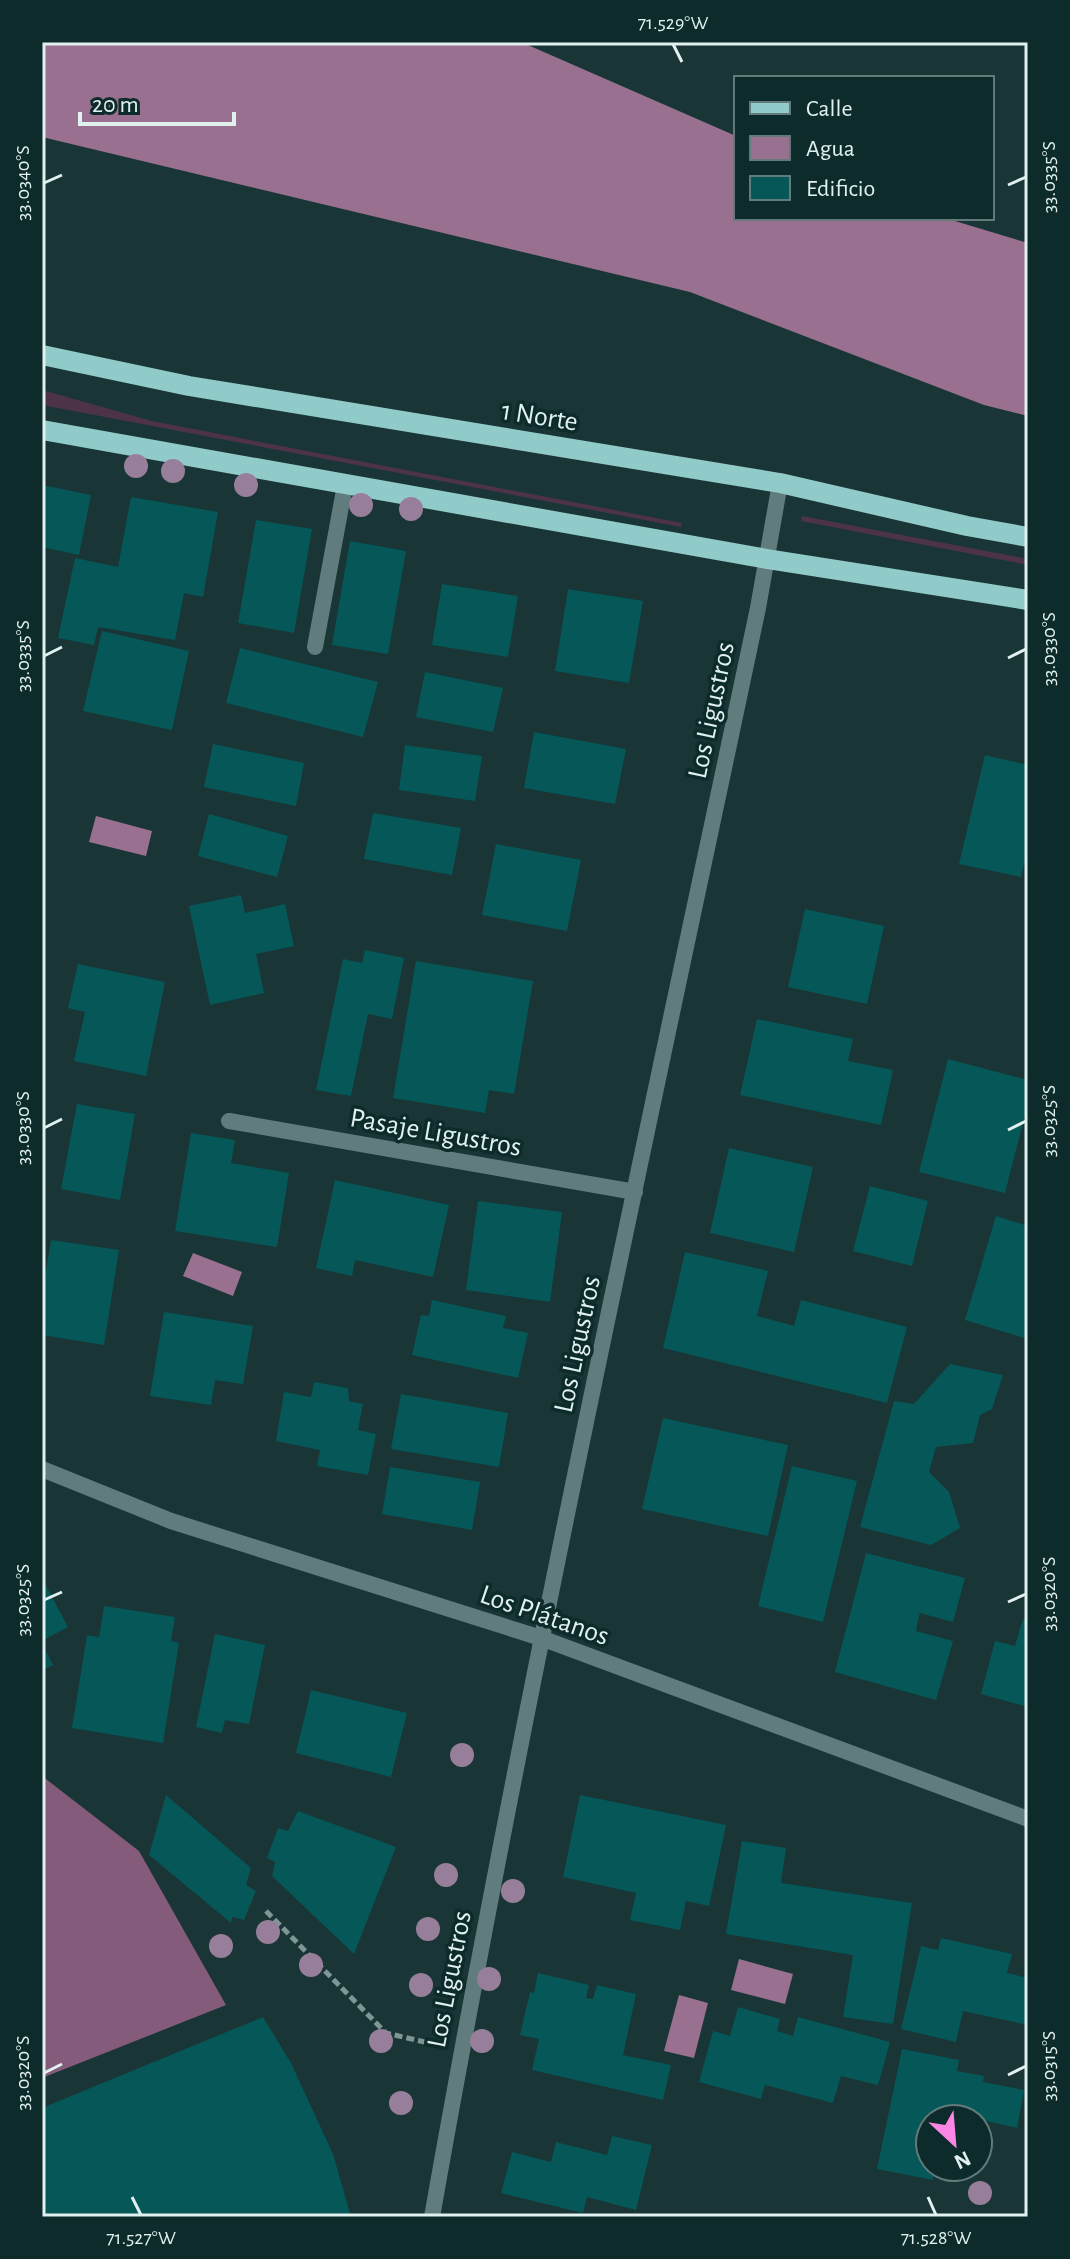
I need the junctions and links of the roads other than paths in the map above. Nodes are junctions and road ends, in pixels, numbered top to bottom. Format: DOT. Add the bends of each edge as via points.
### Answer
graph roads {
  1 [pos="42,355"];
  2 [pos="42,430"];
  3 [pos="780,483"];
  4 [pos="345,485"];
  5 [pos="1028,537"];
  6 [pos="767,559"];
  7 [pos="1028,600"];
  8 [pos="315,647"];
  9 [pos="229,1121"];
  10 [pos="635,1192"];
  11 [pos="42,1469"];
  12 [pos="541,1638"];
  13 [pos="1028,1819"];
  14 [pos="432,2217"];
  1 -- 3 [label="main road, 1 Norte" via="189,386"];
  2 -- 4 [label="main road"];
  3 -- 5 [label="main road, 1 Norte"];
  3 -- 6 [label="street, Los Ligustros"];
  4 -- 6 [label="main road"];
  4 -- 8 [label="street"];
  6 -- 7 [label="main road"];
  6 -- 10 [label="street, Los Ligustros"];
  9 -- 10 [label="street, Pasaje Ligustros"];
  10 -- 12 [label="street, Los Ligustros"];
  11 -- 12 [label="street, Los Plátanos" via="171,1521"];
  12 -- 13 [label="street, Los Plátanos"];
  12 -- 14 [label="street, Los Ligustros"];
}
